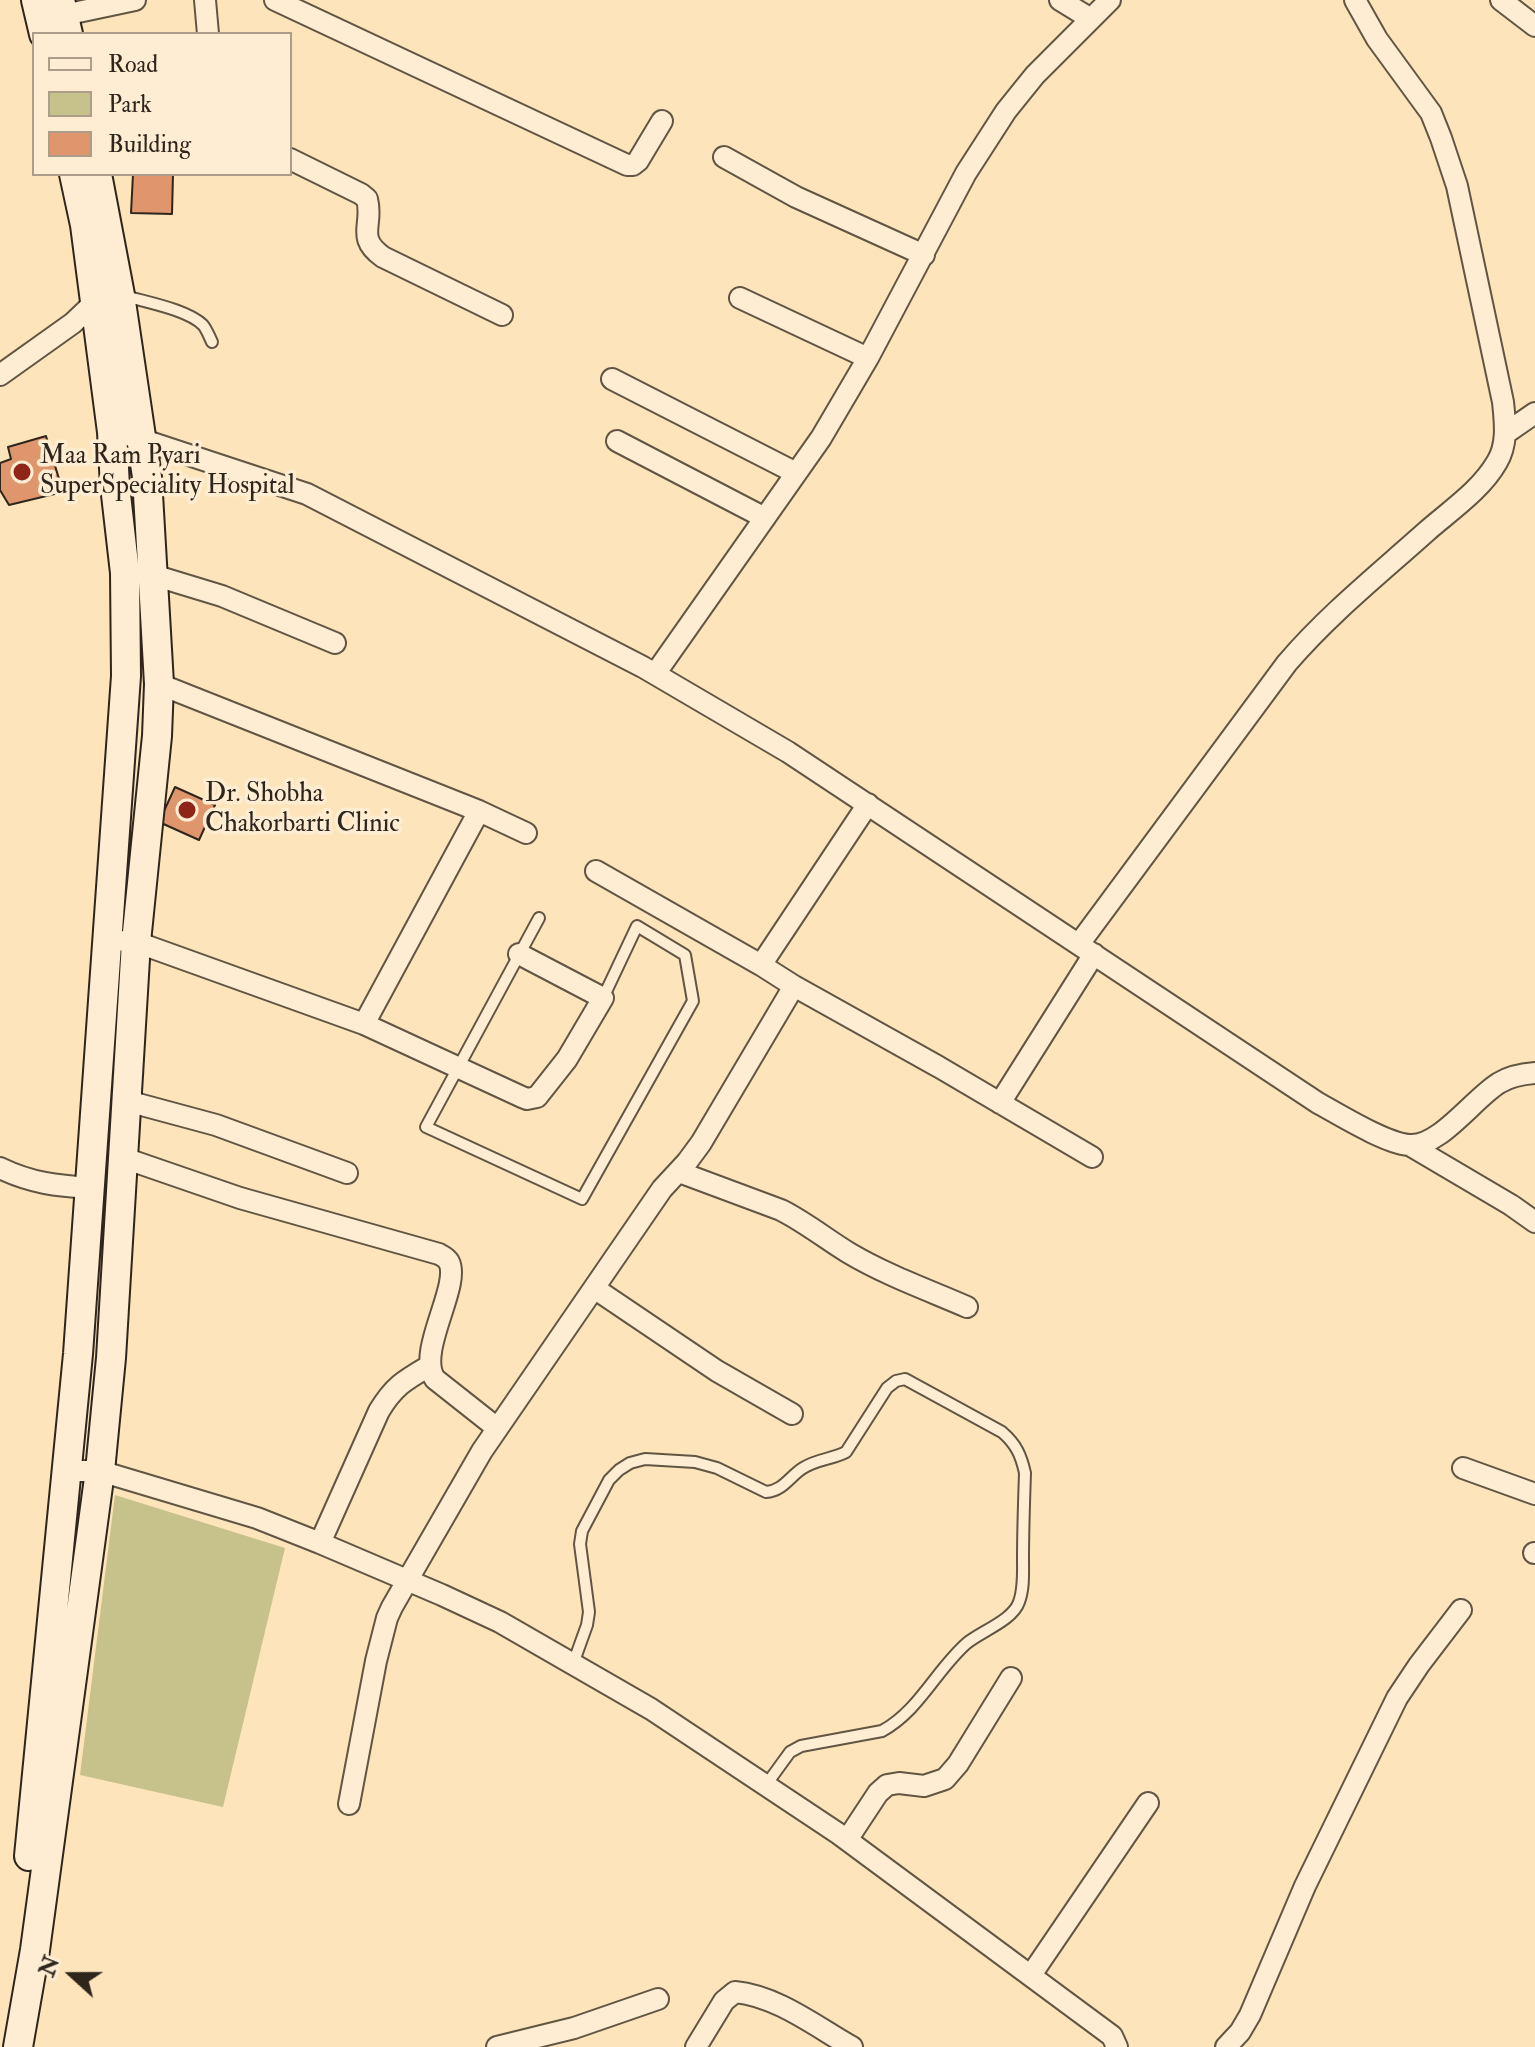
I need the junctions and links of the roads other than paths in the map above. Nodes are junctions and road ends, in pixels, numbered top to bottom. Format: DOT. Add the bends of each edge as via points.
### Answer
graph roads {
  1 [pos="36,0"];
  2 [pos="135,0"];
  3 [pos="205,0"];
  4 [pos="275,0"];
  5 [pos="1060,0"];
  6 [pos="1110,0"];
  7 [pos="1355,0"];
  8 [pos="1514,4"];
  9 [pos="1091,19"];
  10 [pos="59,21"];
  11 [pos="1535,26"];
  12 [pos="208,32"];
  13 [pos="662,121"];
  14 [pos="724,157"];
  15 [pos="292,160"];
  16 [pos="74,176"];
  17 [pos="97,176"];
  18 [pos="924,255"];
  19 [pos="740,298"];
  20 [pos="108,299"];
  21 [pos="502,315"];
  22 [pos="212,342"];
  23 [pos="868,358"];
  24 [pos="0,375"];
  25 [pos="612,379"];
  26 [pos="1535,413"];
  27 [pos="112,432"];
  28 [pos="1506,433"];
  29 [pos="142,439"];
  30 [pos="617,441"];
  31 [pos="796,473"];
  32 [pos="765,518"];
  33 [pos="153,575"];
  34 [pos="335,643"];
  35 [pos="655,674"];
  36 [pos="159,684"];
  37 [pos="868,804"];
  38 [pos="479,811"];
  39 [pos="526,833"];
  40 [pos="596,871"];
  41 [pos="539,918"];
  42 [pos="108,939"];
  43 [pos="136,942"];
  44 [pos="1086,949"];
  45 [pos="519,954"];
  46 [pos="761,965"];
  47 [pos="794,986"];
  48 [pos="603,998"];
  49 [pos="364,1024"];
  50 [pos="457,1068"];
  51 [pos="1535,1073"];
  52 [pos="127,1101"];
  53 [pos="1000,1103"];
  54 [pos="1411,1146"];
  55 [pos="1092,1157"];
  56 [pos="124,1158"];
  57 [pos="0,1168"];
  58 [pos="679,1172"];
  59 [pos="347,1173"];
  60 [pos="91,1188"];
  61 [pos="1535,1222"];
  62 [pos="594,1288"];
  63 [pos="967,1307"];
  64 [pos="429,1366"];
  65 [pos="792,1414"];
  66 [pos="497,1428"];
  67 [pos="1463,1468"];
  68 [pos="65,1471"];
  69 [pos="100,1471"];
  70 [pos="1535,1494"];
  71 [pos="320,1543"];
  72 [pos="408,1580"];
  73 [pos="1461,1610"];
  74 [pos="573,1664"];
  75 [pos="1011,1678"];
  76 [pos="766,1785"];
  77 [pos="1148,1803"];
  78 [pos="349,1804"];
  79 [pos="847,1840"];
  80 [pos="1031,1975"];
  81 [pos="658,1999"];
  82 [pos="4,2047"];
  83 [pos="18,2047"];
  84 [pos="497,2047"];
  85 [pos="696,2047"];
  86 [pos="852,2047"];
  87 [pos="1117,2047"];
  88 [pos="1226,2047"];
  1 -- 10 [label="main road"];
  2 -- 10 [label="street"];
  3 -- 12 [label="street"];
  4 -- 13 [label="street" via="627,165 638,161"];
  5 -- 9 [label="street"];
  6 -- 9 [label="street"];
  7 -- 28 [label="street" via="1431,113 1441,138 1457,186"];
  8 -- 11 [label="street"];
  9 -- 18 [label="street" via="1006,111 966,173"];
  14 -- 18 [label="street" via="796,197"];
  15 -- 21 [label="street" via="367,199 366,236 374,251"];
  16 -- 20 [label="main road"];
  17 -- 20 [label="main road"];
  18 -- 23 [label="street"];
  19 -- 23 [label="street"];
  20 -- 22 [label="lane" via="181,312 205,327"];
  20 -- 24 [label="street"];
  20 -- 27 [label="main road"];
  20 -- 29 [label="main road"];
  23 -- 31 [label="street"];
  25 -- 31 [label="street"];
  26 -- 28 [label="street"];
  27 -- 29 [label="street"];
  27 -- 42 [label="main road" via="125,573 126,676"];
  28 -- 44 [label="street" via="1499,460 1481,484 1350,598 1287,663"];
  29 -- 33 [label="main road"];
  29 -- 35 [label="street" via="307,494"];
  30 -- 32 [label="street"];
  31 -- 32 [label="street"];
  32 -- 35 [label="street"];
  33 -- 34 [label="street" via="222,596"];
  33 -- 36 [label="main road"];
  35 -- 37 [label="street"];
  36 -- 38 [label="street"];
  36 -- 43 [label="main road"];
  37 -- 44 [label="street"];
  37 -- 46 [label="street"];
  38 -- 39 [label="street"];
  38 -- 49 [label="street"];
  40 -- 46 [label="street"];
  41 -- 45 [label="lane"];
  42 -- 43 [label="street"];
  42 -- 60 [label="main road"];
  43 -- 49 [label="street"];
  43 -- 52 [label="main road"];
  44 -- 53 [label="street"];
  44 -- 54 [label="street" via="1318,1103"];
  45 -- 48 [label="street"];
  45 -- 50 [label="lane"];
  46 -- 47 [label="street"];
  47 -- 53 [label="street"];
  47 -- 58 [label="street"];
  48 -- 50 [label="street" via="537,1097 527,1099"];
  48 -- 50 [label="lane" via="637,926 685,955 693,1001 582,1199 426,1127"];
  49 -- 50 [label="street"];
  51 -- 54 [label="street" via="1501,1081 1431,1141"];
  52 -- 56 [label="main road"];
  52 -- 59 [label="street" via="216,1125"];
  53 -- 55 [label="street"];
  54 -- 61 [label="street"];
  56 -- 64 [label="street" via="446,1258 450,1280"];
  56 -- 69 [label="main road"];
  57 -- 60 [label="street" via="55,1186"];
  58 -- 62 [label="street"];
  58 -- 63 [label="street" via="781,1210 868,1263"];
  60 -- 68 [label="main road"];
  62 -- 65 [label="street"];
  62 -- 66 [label="street"];
  64 -- 66 [label="street" via="435,1379"];
  64 -- 71 [label="street" via="397,1386 384,1403"];
  66 -- 72 [label="street"];
  67 -- 70 [label="street"];
  68 -- 69 [label="street"];
  68 -- 82 [label="main road" via="21,1947"];
  69 -- 71 [label="street" via="257,1518"];
  69 -- 83 [label="main road"];
  71 -- 72 [label="street"];
  72 -- 74 [label="street" via="500,1622"];
  72 -- 78 [label="street" via="382,1636"];
  73 -- 88 [label="street" via="1397,1698 1305,1886 1250,2015"];
  74 -- 76 [label="street"];
  74 -- 76 [label="lane" via="589,1612 582,1531 609,1480 630,1463 695,1462 775,1492 802,1468 846,1452 887,1388 905,1379 1002,1432 1014,1443 1025,1473 1022,1582 1015,1610 958,1652 894,1724 882,1731 801,1746 790,1752"];
  75 -- 79 [label="street" via="945,1779 924,1786 887,1785"];
  76 -- 79 [label="street"];
  77 -- 80 [label="street"];
  79 -- 80 [label="street"];
  80 -- 87 [label="street" via="1112,2036"];
  81 -- 84 [label="street"];
  85 -- 86 [label="street" via="735,1992 776,2003"];
}
